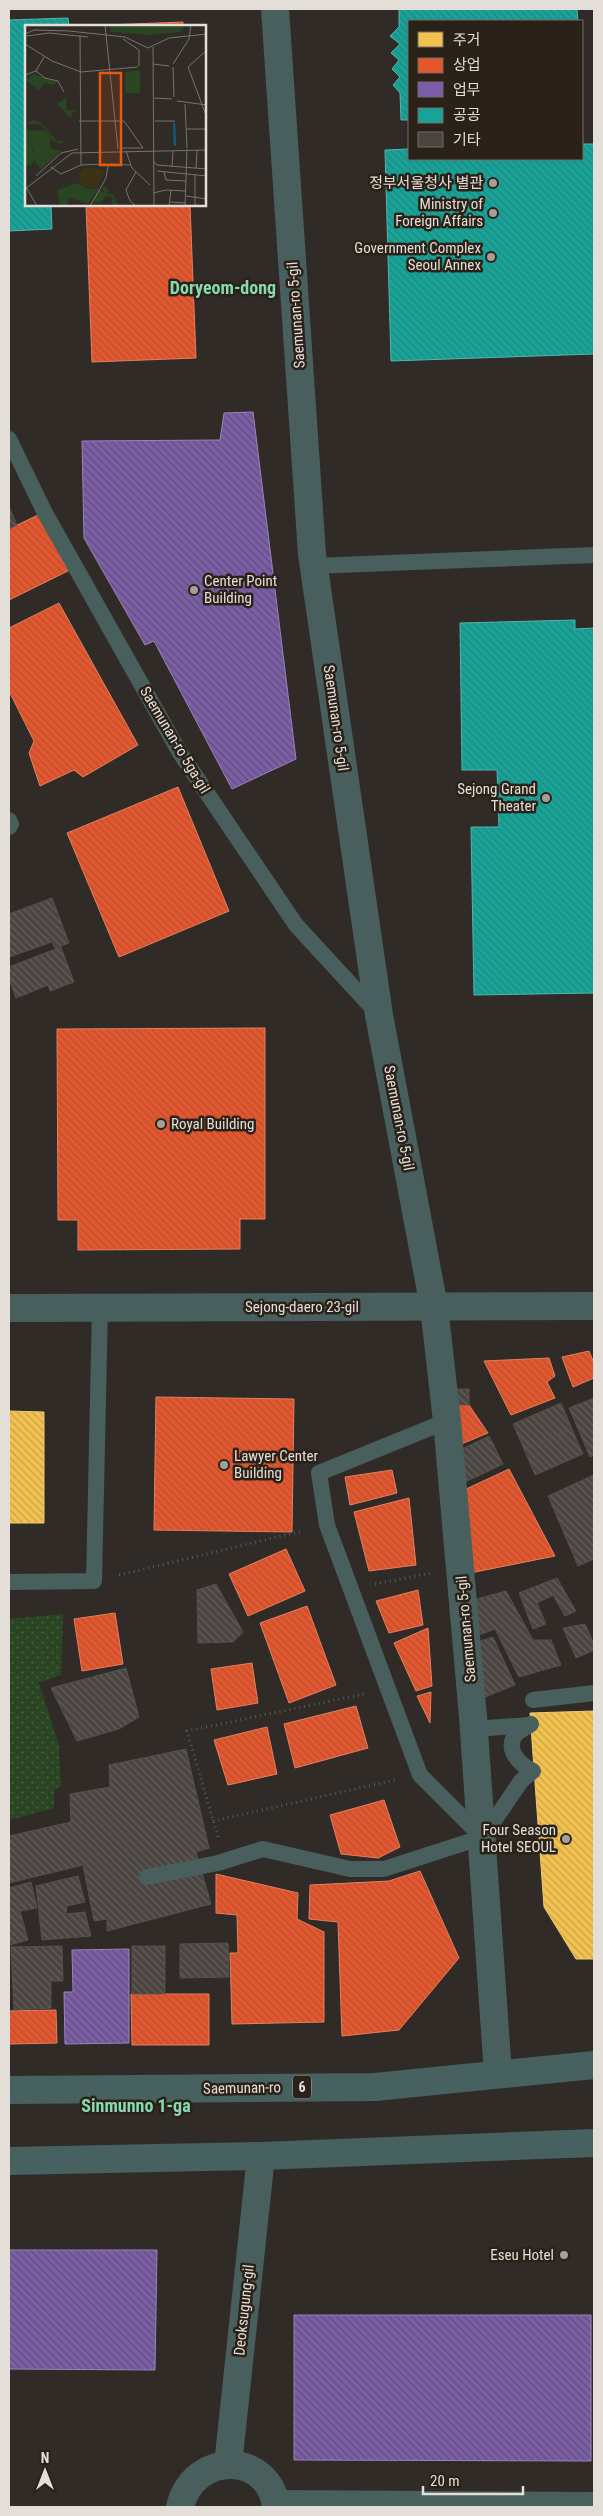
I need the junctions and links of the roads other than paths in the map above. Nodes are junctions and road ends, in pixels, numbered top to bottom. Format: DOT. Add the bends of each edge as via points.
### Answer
graph roads {
  1 [pos="275,9"];
  2 [pos="9,439"];
  3 [pos="594,555"];
  4 [pos="313,566"];
  5 [pos="379,1015"];
  6 [pos="434,1306"];
  7 [pos="594,1306"];
  8 [pos="9,1308"];
  9 [pos="100,1308"];
  10 [pos="447,1421"];
  11 [pos="9,1582"];
  12 [pos="594,1693"];
  13 [pos="533,1700"];
  14 [pos="474,1729"];
  15 [pos="483,1837"];
  16 [pos="147,1877"];
  17 [pos="594,2065"];
  18 [pos="498,2074"];
  19 [pos="9,2090"];
  20 [pos="589,2142"];
  21 [pos="261,2156"];
  22 [pos="9,2160"];
  23 [pos="228,2465"];
  24 [pos="276,2506"];
  25 [pos="594,2506"];
  26 [pos="180,2507"];
  1 -- 4 [label="street, Saemunan-ro 5-gil"];
  2 -- 5 [label="lane, Saemunan-ro 5ga-gil" via="45,513 180,753 296,925"];
  3 -- 4 [label="lane"];
  4 -- 5 [label="street, Saemunan-ro 5-gil"];
  5 -- 6 [label="street, Saemunan-ro 5-gil"];
  6 -- 7 [label="street, Sejong-daero 23-gil"];
  6 -- 9 [label="street, Sejong-daero 23-gil"];
  6 -- 10 [label="street, Saemunan-ro 5-gil"];
  8 -- 9 [label="street, Sejong-daero 23-gil"];
  9 -- 11 [label="lane" via="94,1581"];
  10 -- 14 [label="street, Saemunan-ro 5-gil"];
  10 -- 15 [label="lane" via="320,1474 327,1525 420,1775"];
  12 -- 13 [label="lane" via="562,1704"];
  14 -- 15 [label="street, Saemunan-ro 5-gil"];
  14 -- 15 [label="lane" via="531,1724 518,1733 513,1749 520,1765 533,1771 521,1781"];
  15 -- 16 [label="lane" via="384,1869 350,1869 263,1849 225,1861"];
  15 -- 18 [label="street, Saemunan-ro 5-gil"];
  17 -- 18 [label="main road, Saemunan-ro / 6"];
  18 -- 19 [label="main road, Saemunan-ro / 6" via="375,2087"];
  20 -- 21 [label="main road"];
  21 -- 22 [label="main road"];
  21 -- 23 [label="street, Deoksugung-gil"];
  23 -- 24 [label="street" via="245,2468 260,2476 270,2489"];
  23 -- 26 [label="street" via="201,2473 190,2483"];
  24 -- 25 [label="street"];
}
